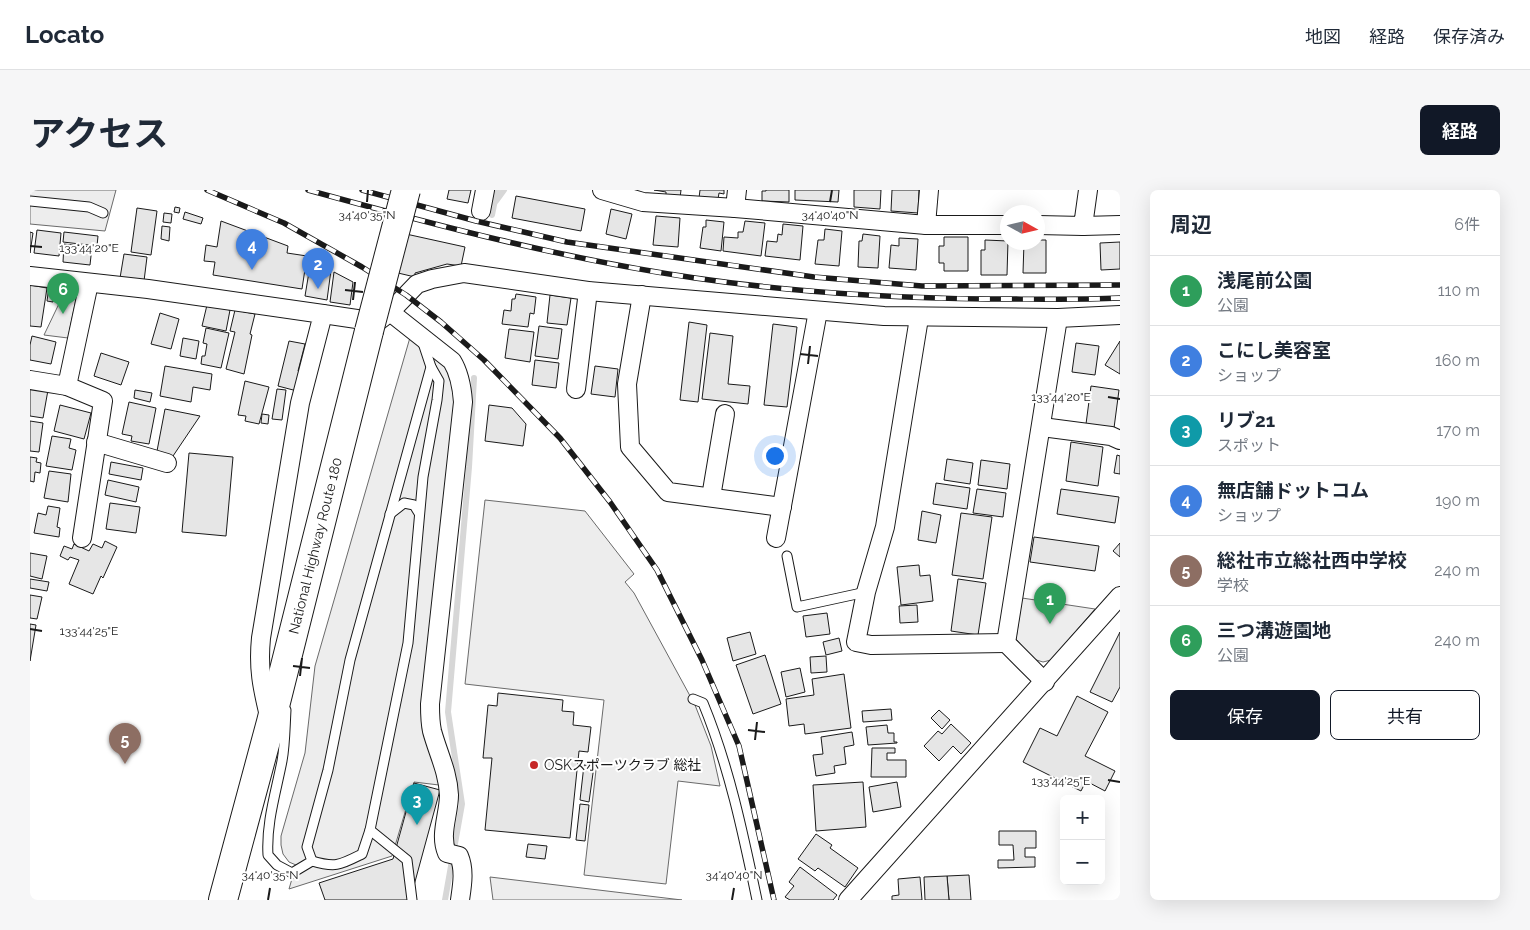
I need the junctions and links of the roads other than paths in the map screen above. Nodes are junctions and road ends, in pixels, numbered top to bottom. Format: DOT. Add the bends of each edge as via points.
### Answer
graph roads {
  1 [pos="406,190"];
  2 [pos="485,190"];
  3 [pos="602,190"];
  4 [pos="737,190"];
  5 [pos="929,190"];
  6 [pos="1088,190"];
  7 [pos="30,201"];
  8 [pos="735,208"];
  9 [pos="481,211"];
  10 [pos="102,213"];
  11 [pos="926,225"];
  12 [pos="1000,225"];
  13 [pos="1045,225"];
  14 [pos="1120,225"];
  15 [pos="1083,226"];
  16 [pos="30,276"];
  17 [pos="89,283"];
  18 [pos="588,290"];
  19 [pos="642,295"];
  20 [pos="818,311"];
  21 [pos="390,312"];
  22 [pos="323,314"];
  23 [pos="1120,315"];
  24 [pos="919,318"];
  25 [pos="1058,318"];
  26 [pos="421,336"];
  27 [pos="431,367"];
  28 [pos="30,380"];
  29 [pos="67,386"];
  30 [pos="576,389"];
  31 [pos="725,414"];
  32 [pos="1042,427"];
  33 [pos="1120,440"];
  34 [pos="96,442"];
  35 [pos="167,463"];
  36 [pos="711,498"];
  37 [pos="782,507"];
  38 [pos="419,513"];
  39 [pos="390,514"];
  40 [pos="82,538"];
  41 [pos="776,538"];
  42 [pos="788,556"];
  43 [pos="866,592"];
  44 [pos="1120,596"];
  45 [pos="261,638"];
  46 [pos="1006,643"];
  47 [pos="290,646"];
  48 [pos="282,676"];
  49 [pos="1045,682"];
  50 [pos="693,699"];
  51 [pos="270,722"];
  52 [pos="370,830"];
  53 [pos="312,861"];
  54 [pos="852,899"];
  55 [pos="223,900"];
  56 [pos="412,900"];
  57 [pos="460,900"];
  58 [pos="757,900"];
  1 -- 47 [label="highway, National Highway Route 180, bridge"];
  2 -- 9 [label="street"];
  3 -- 8 [label="street" via="643,202"];
  4 -- 8 [label="street"];
  5 -- 11 [label="street"];
  6 -- 15 [label="street"];
  7 -- 10 [label="lane" via="89,207"];
  8 -- 11 [label="street"];
  11 -- 12 [label="street"];
  13 -- 15 [label="street"];
  14 -- 15 [label="street"];
  16 -- 17 [label="street"];
  17 -- 22 [label="street"];
  17 -- 29 [label="street"];
  18 -- 19 [label="street"];
  18 -- 21 [label="street" via="464,273 416,284"];
  18 -- 30 [label="street"];
  19 -- 20 [label="street"];
  19 -- 36 [label="street" via="627,384 630,447 668,492"];
  20 -- 24 [label="street"];
  20 -- 37 [label="street"];
  21 -- 22 [label="street" via="378,322"];
  21 -- 26 [label="street"];
  22 -- 45 [label="street" via="300,403"];
  23 -- 25 [label="street"];
  24 -- 25 [label="street"];
  24 -- 43 [label="street" via="885,527"];
  25 -- 32 [label="street"];
  26 -- 27 [label="lane"];
  26 -- 57 [label="street" via="452,361 463,402 430,704 432,730 448,780 445,848 453,855 463,874"];
  27 -- 38 [label="lane" via="439,381"];
  27 -- 39 [label="lane"];
  28 -- 29 [label="street"];
  29 -- 34 [label="street" via="103,401"];
  31 -- 36 [label="street"];
  32 -- 33 [label="street"];
  32 -- 46 [label="street"];
  34 -- 35 [label="street"];
  34 -- 40 [label="street"];
  36 -- 37 [label="street"];
  37 -- 41 [label="street"];
  38 -- 39 [label="lane" via="414,505 404,503"];
  38 -- 52 [label="lane" via="408,643"];
  39 -- 53 [label="lane" via="350,660 328,770 307,847"];
  42 -- 43 [label="lane" via="797,607"];
  43 -- 46 [label="street" via="856,642 871,645"];
  44 -- 49 [label="street"];
  45 -- 47 [label="street"];
  45 -- 51 [label="street" via="261,682"];
  46 -- 49 [label="street"];
  47 -- 48 [label="highway, National Highway Route 180"];
  48 -- 51 [label="highway, National Highway Route 180"];
  48 -- 53 [label="lane" via="287,700 285,726 282,759 271,809 268,855 292,873"];
  49 -- 54 [label="street"];
  50 -- 58 [label="lane" via="703,703 715,733 735,800"];
  51 -- 55 [label="highway, National Highway Route 180"];
  52 -- 53 [label="lane" via="362,854 329,866"];
  52 -- 56 [label="lane" via="407,860"];
}
